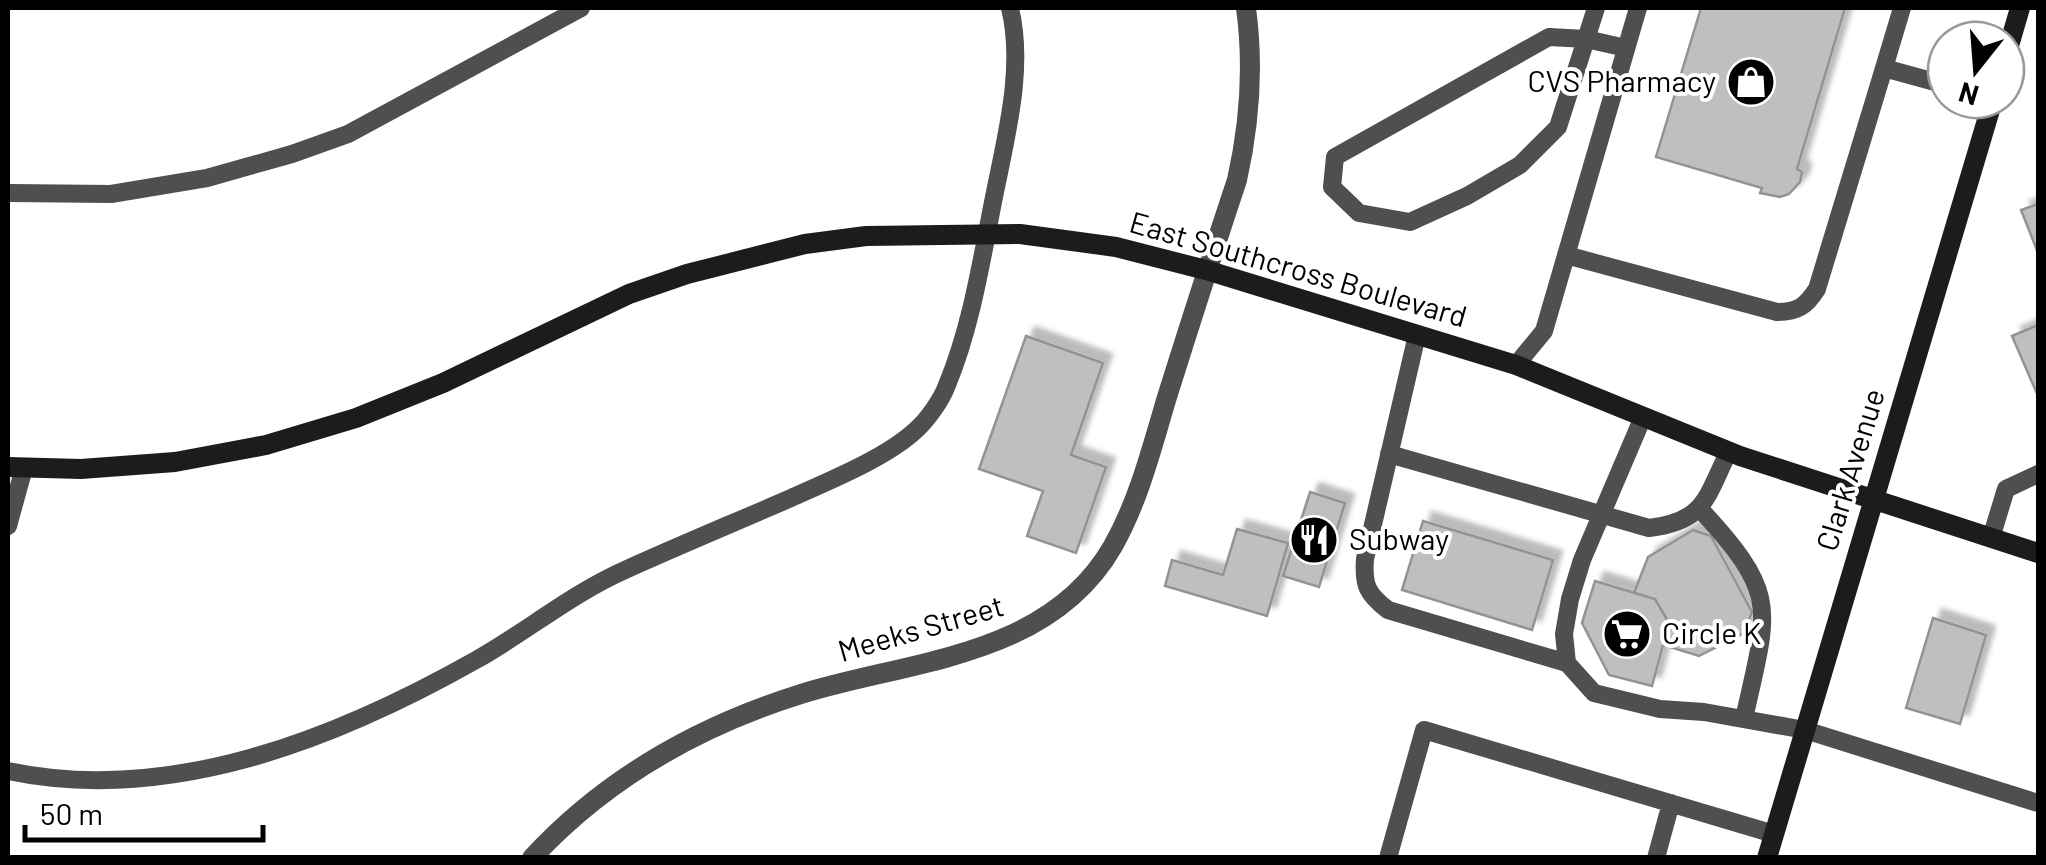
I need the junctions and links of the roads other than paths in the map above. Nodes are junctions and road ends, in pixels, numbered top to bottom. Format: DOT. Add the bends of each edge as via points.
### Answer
graph roads {
  1 [pos="581,8"];
  2 [pos="1010,8"];
  3 [pos="1246,8"];
  4 [pos="1596,8"];
  5 [pos="1638,8"];
  6 [pos="1902,8"];
  7 [pos="1586,39"];
  8 [pos="1626,48"];
  9 [pos="1884,68"];
  10 [pos="1926,79"];
  11 [pos="1987,120"];
  12 [pos="8,192"];
  13 [pos="987,234"];
  14 [pos="1566,255"];
  15 [pos="1206,270"];
  16 [pos="1417,335"];
  17 [pos="1516,365"];
  18 [pos="1642,417"];
  19 [pos="1729,451"];
  20 [pos="1390,454"];
  21 [pos="16,468"];
  22 [pos="2038,474"];
  23 [pos="1872,501"];
  24 [pos="1700,509"];
  25 [pos="1601,515"];
  26 [pos="8,526"];
  27 [pos="1991,538"];
  28 [pos="2038,553"];
  29 [pos="1567,663"];
  30 [pos="1744,719"];
  31 [pos="1805,730"];
  32 [pos="8,771"];
  33 [pos="1671,803"];
  34 [pos="2038,803"];
  35 [pos="1774,834"];
  36 [pos="532,858"];
  37 [pos="1388,858"];
  38 [pos="1656,858"];
  39 [pos="1767,858"];
  1 -- 12 [label="lane" via="348,134 292,154 207,178 111,194"];
  2 -- 13 [label="lane" via="1016,31 1011,110"];
  3 -- 15 [label="street, Meeks Street" via="1252,52 1247,134"];
  4 -- 7 [label="lane"];
  5 -- 8 [label="lane"];
  6 -- 9 [label="lane"];
  7 -- 7 [label="lane" via="1558,127 1520,165 1468,196 1410,222 1359,213 1332,187 1335,157 1549,37"];
  7 -- 8 [label="lane"];
  8 -- 14 [label="lane"];
  9 -- 10 [label="lane"];
  9 -- 14 [label="lane" via="1817,289 1804,306 1777,312"];
  11 -- 23 [label="main road, Clark Avenue"];
  13 -- 15 [label="main road, East Southcross Boulevard" via="1116,247"];
  13 -- 21 [label="main road, East Southcross Boulevard" via="850,238 687,274 579,315 374,411 266,445 175,462"];
  13 -- 32 [label="lane" via="946,389 917,429 854,470 619,572 477,660 285,748 194,774 51,780"];
  14 -- 17 [label="lane" via="1544,331"];
  15 -- 16 [label="main road, East Southcross Boulevard"];
  15 -- 36 [label="street, Meeks Street" via="1140,484 1112,547 1070,597 1031,626 987,646 800,694 715,726 590,802"];
  16 -- 17 [label="main road, East Southcross Boulevard"];
  16 -- 20 [label="lane"];
  17 -- 18 [label="main road, East Southcross Boulevard"];
  18 -- 19 [label="main road, East Southcross Boulevard"];
  18 -- 25 [label="lane"];
  19 -- 23 [label="main road, East Southcross Boulevard"];
  19 -- 24 [label="lane"];
  20 -- 25 [label="lane"];
  20 -- 29 [label="lane" via="1365,559 1370,597 1388,610"];
  21 -- 26 [label="lane"];
  22 -- 27 [label="lane" via="2006,489"];
  23 -- 27 [label="main road, East Southcross Boulevard"];
  23 -- 31 [label="main road, Clark Avenue"];
  24 -- 25 [label="lane" via="1678,524 1649,528"];
  24 -- 30 [label="lane" via="1750,568 1762,598 1764,626"];
  25 -- 29 [label="lane" via="1570,599"];
  27 -- 28 [label="main road, East Southcross Boulevard"];
  29 -- 30 [label="lane" via="1594,693"];
  30 -- 31 [label="lane"];
  31 -- 34 [label="lane"];
  31 -- 35 [label="main road, Clark Avenue"];
  33 -- 35 [label="lane"];
  33 -- 37 [label="lane" via="1424,730"];
  33 -- 38 [label="lane"];
  35 -- 39 [label="main road, Clark Avenue"];
}
